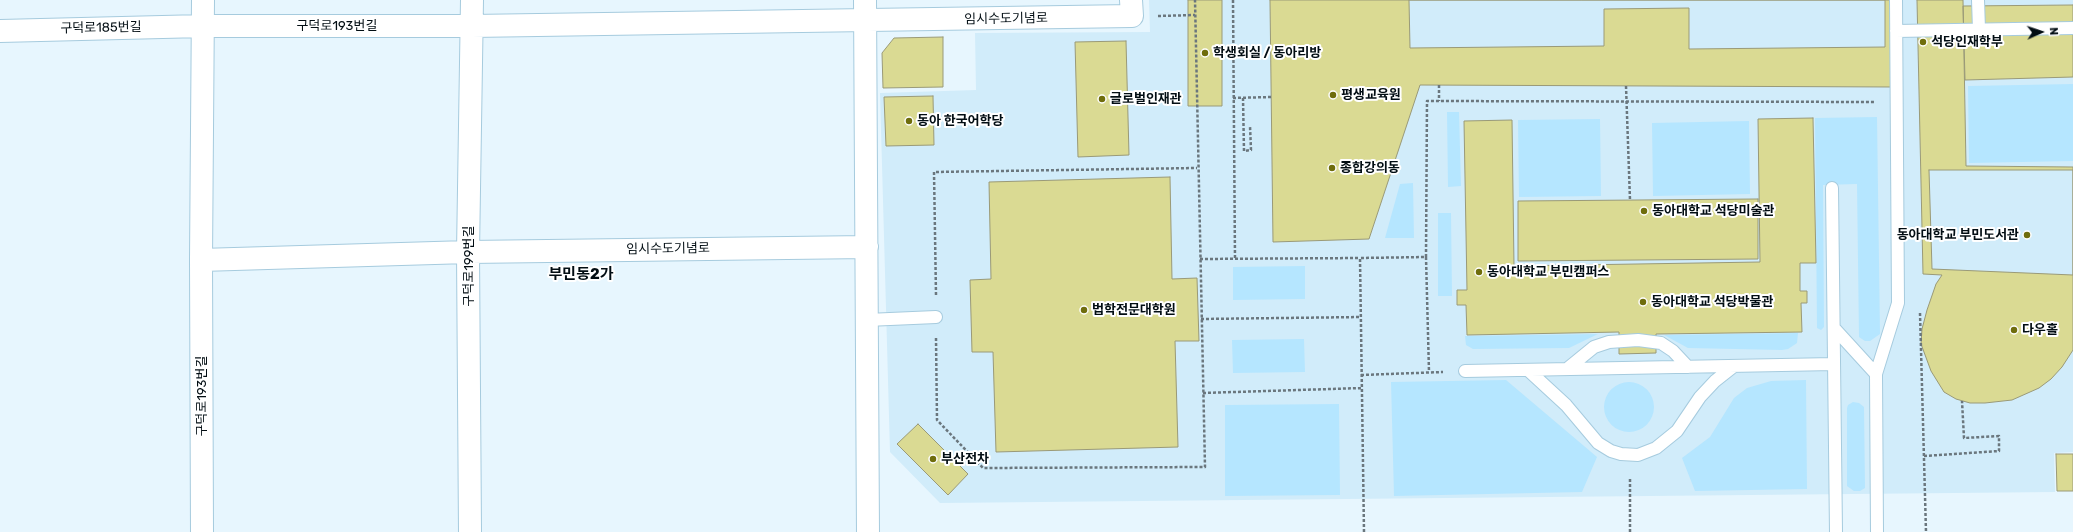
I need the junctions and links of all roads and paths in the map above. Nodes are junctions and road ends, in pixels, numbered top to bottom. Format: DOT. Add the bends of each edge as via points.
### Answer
graph roads {
  1 [pos="203,0"];
  2 [pos="472,0"];
  3 [pos="1195,0"];
  4 [pos="1233,0"];
  5 [pos="1896,0"];
  6 [pos="1978,0"];
  7 [pos="1132,8"];
  8 [pos="865,11"];
  9 [pos="1195,15"];
  10 [pos="203,26"];
  11 [pos="472,26"];
  12 [pos="2073,28"];
  13 [pos="1979,29"];
  14 [pos="0,30"];
  15 [pos="1896,30"];
  16 [pos="1439,85"];
  17 [pos="1626,86"];
  18 [pos="1271,97"];
  19 [pos="1234,98"];
  20 [pos="1243,98"];
  21 [pos="1439,101"];
  22 [pos="1627,101"];
  23 [pos="1897,102"];
  24 [pos="1250,126"];
  25 [pos="1197,168"];
  26 [pos="1832,188"];
  27 [pos="1630,200"];
  28 [pos="867,246"];
  29 [pos="468,252"];
  30 [pos="1426,257"];
  31 [pos="1360,258"];
  32 [pos="1200,259"];
  33 [pos="1235,259"];
  34 [pos="201,260"];
  35 [pos="1920,306"];
  36 [pos="936,317"];
  37 [pos="1361,317"];
  38 [pos="1201,319"];
  39 [pos="867,320"];
  40 [pos="1834,328"];
  41 [pos="1834,364"];
  42 [pos="1734,366"];
  43 [pos="1688,367"];
  44 [pos="1568,369"];
  45 [pos="1528,370"];
  46 [pos="1465,371"];
  47 [pos="1429,372"];
  48 [pos="1876,374"];
  49 [pos="1361,375"];
  50 [pos="1362,388"];
  51 [pos="1203,394"];
  52 [pos="1962,401"];
  53 [pos="1630,455"];
  54 [pos="1924,456"];
  55 [pos="202,532"];
  56 [pos="470,532"];
  57 [pos="868,532"];
  58 [pos="1364,532"];
  59 [pos="1630,532"];
  60 [pos="1836,532"];
  61 [pos="1877,532"];
  62 [pos="1926,532"];
  1 -- 10 [label="street, 구덕로193번길"];
  2 -- 11 [label="street, 구덕로199번길"];
  3 -- 9 [label="path"];
  4 -- 19 [label="path"];
  5 -- 15 [label="lane"];
  6 -- 13 [label="lane"];
  7 -- 8 [label="street, 임시수도기념로"];
  7 -- 9 [label="path"];
  8 -- 11 [label="street, 임시수도기념로"];
  8 -- 28 [label="street"];
  9 -- 25 [label="path"];
  10 -- 11 [label="street, 구덕로193번길"];
  10 -- 14 [label="street, 구덕로185번길"];
  10 -- 34 [label="street, 구덕로193번길"];
  11 -- 29 [label="street, 구덕로199번길"];
  12 -- 13 [label="lane"];
  13 -- 15 [label="lane"];
  15 -- 23 [label="lane"];
  16 -- 21 [label="path"];
  17 -- 22 [label="path"];
  18 -- 20 [label="path"];
  19 -- 20 [label="path"];
  19 -- 33 [label="path"];
  20 -- 24 [label="path" via="1244,151 1251,150"];
  21 -- 22 [label="path"];
  21 -- 30 [label="path" via="1427,101"];
  22 -- 23 [label="path"];
  22 -- 27 [label="path"];
  23 -- 48 [label="lane" via="1898,303"];
  25 -- 32 [label="path"];
  25 -- 36 [label="path" via="934,172"];
  26 -- 40 [label="lane"];
  28 -- 29 [label="street, 임시수도기념로"];
  28 -- 39 [label="street"];
  29 -- 34 [label="street"];
  29 -- 56 [label="street, 구덕로199번길"];
  30 -- 31 [label="path"];
  30 -- 47 [label="path"];
  31 -- 33 [label="path"];
  31 -- 37 [label="path"];
  32 -- 33 [label="path"];
  32 -- 38 [label="path"];
  34 -- 55 [label="street, 구덕로193번길"];
  35 -- 54 [label="path"];
  36 -- 39 [label="lane"];
  36 -- 51 [label="path" via="937,420 983,468 1205,467"];
  37 -- 38 [label="path"];
  37 -- 49 [label="path"];
  38 -- 51 [label="path"];
  39 -- 57 [label="street"];
  40 -- 41 [label="lane"];
  40 -- 48 [label="lane"];
  41 -- 42 [label="lane"];
  41 -- 60 [label="lane"];
  42 -- 43 [label="lane"];
  42 -- 53 [label="lane" via="1700,397 1685,422 1666,441 1656,448 1638,455"];
  43 -- 44 [label="lane"];
  43 -- 44 [label="lane" via="1661,343 1638,340 1609,342 1594,347"];
  44 -- 45 [label="lane"];
  45 -- 46 [label="lane"];
  45 -- 53 [label="lane" via="1566,405 1598,443 1611,451"];
  46 -- 47 [label="path"];
  47 -- 49 [label="path"];
  48 -- 61 [label="lane"];
  49 -- 50 [label="path"];
  50 -- 51 [label="path"];
  50 -- 58 [label="path"];
  52 -- 54 [label="path" via="1964,438 1999,436 1999,451"];
  53 -- 59 [label="path"];
  54 -- 62 [label="path"];
}
